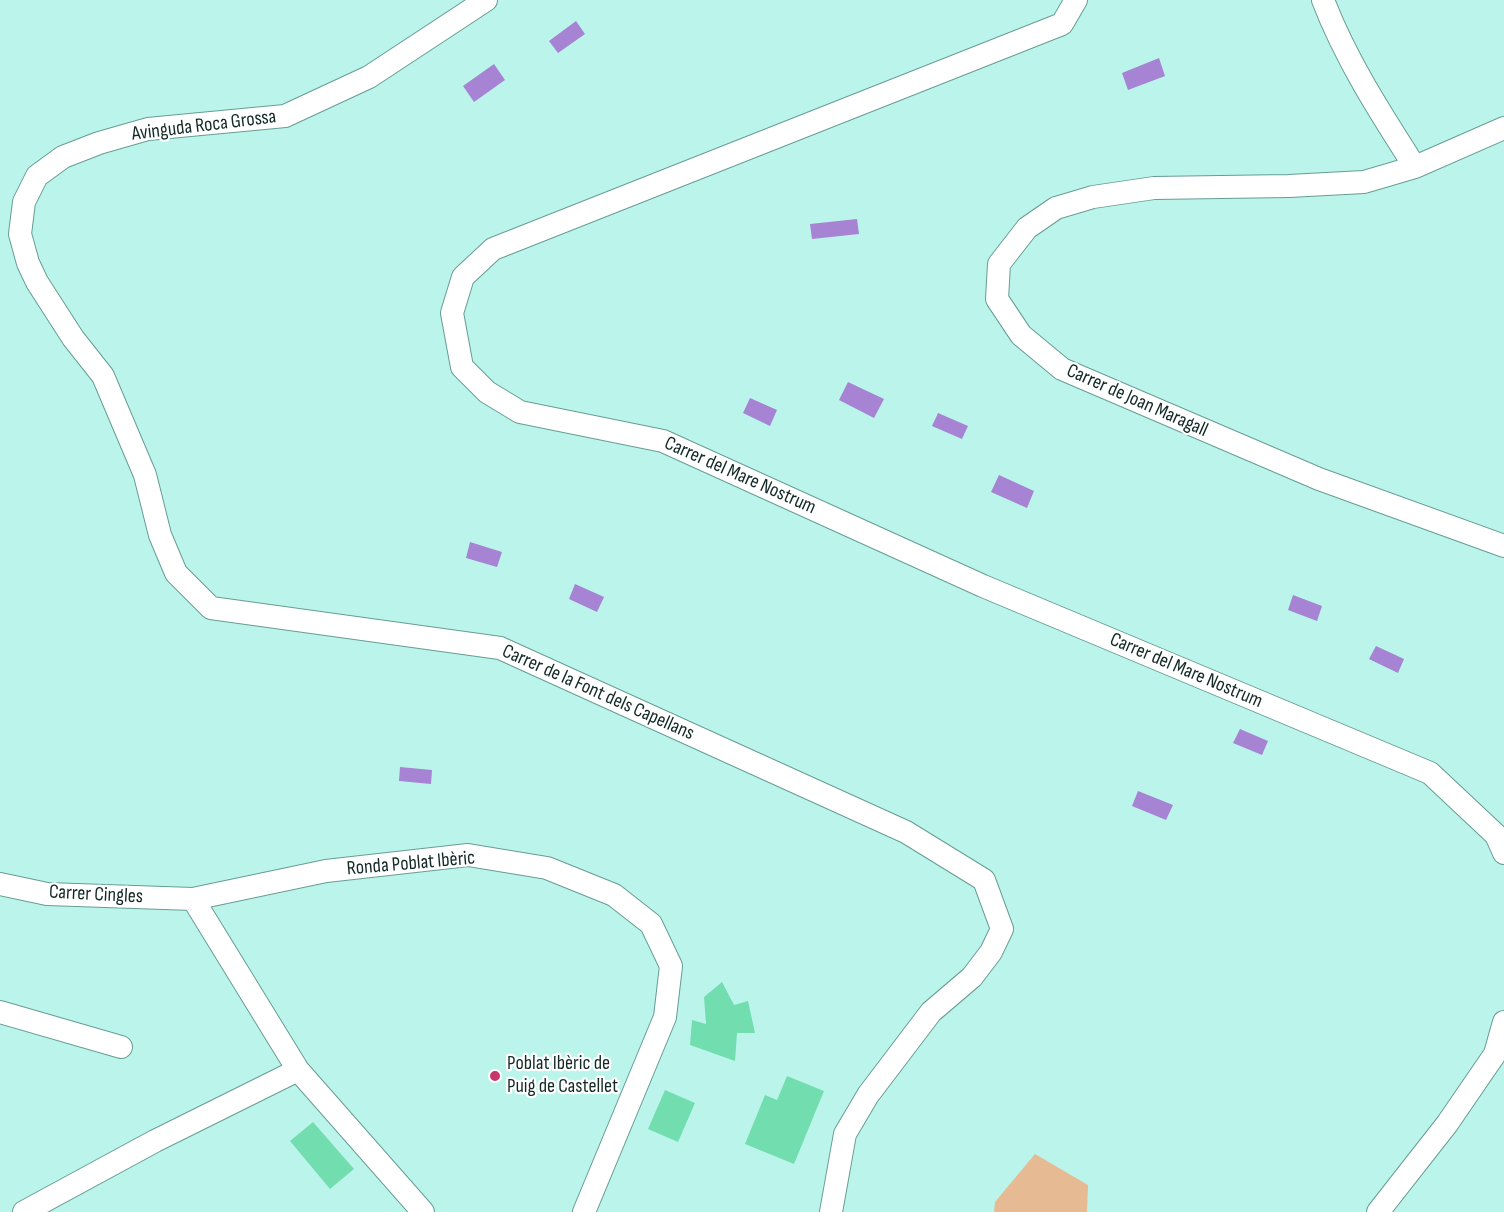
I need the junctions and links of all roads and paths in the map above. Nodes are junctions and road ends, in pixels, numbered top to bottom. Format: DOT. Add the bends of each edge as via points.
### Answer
graph roads {
  1 [pos="486,0"];
  2 [pos="1076,0"];
  3 [pos="1323,0"];
  4 [pos="1504,128"];
  5 [pos="1415,167"];
  6 [pos="24,202"];
  7 [pos="1504,546"];
  8 [pos="1504,854"];
  9 [pos="0,884"];
  10 [pos="193,899"];
  11 [pos="0,1012"];
  12 [pos="1504,1022"];
  13 [pos="121,1047"];
  14 [pos="297,1070"];
  15 [pos="24,1212"];
  16 [pos="423,1212"];
  17 [pos="584,1212"];
  18 [pos="831,1212"];
  19 [pos="1378,1212"];
  1 -- 6 [label="street, Avinguda Roca Grossa" via="369,76 285,116 148,129 99,143 63,157 37,176"];
  2 -- 8 [label="street, Carrer del Mare Nostrum" via="1062,24 493,249 463,277 452,313 462,367 487,392 520,412 663,441 983,586 1430,773 1496,835"];
  3 -- 5 [label="street" via="1371,97"];
  4 -- 5 [label="street, Carrer de Joan Maragall"];
  5 -- 7 [label="street, Carrer de Joan Maragall" via="1364,182 1154,188 1093,197 1056,208 1027,228 999,264 997,299 1021,334 1062,369 1318,479"];
  6 -- 18 [label="street, Carrer de la Font dels Capellans" via="20,234 28,263 74,338 103,376 145,476 160,535 176,573 211,608 500,648 906,832 984,880 1002,929 972,977 931,1012 868,1095 845,1134"];
  9 -- 10 [label="street, Carrer Cingles" via="47,894"];
  10 -- 14 [label="street"];
  10 -- 17 [label="street, Ronda Poblat Ibèric" via="326,871 468,855 547,868 614,896 651,924 671,966 665,1017"];
  11 -- 13 [label="street"];
  12 -- 19 [label="street" via="1495,1054 1447,1124"];
  14 -- 15 [label="street"];
  14 -- 16 [label="street"];
}
